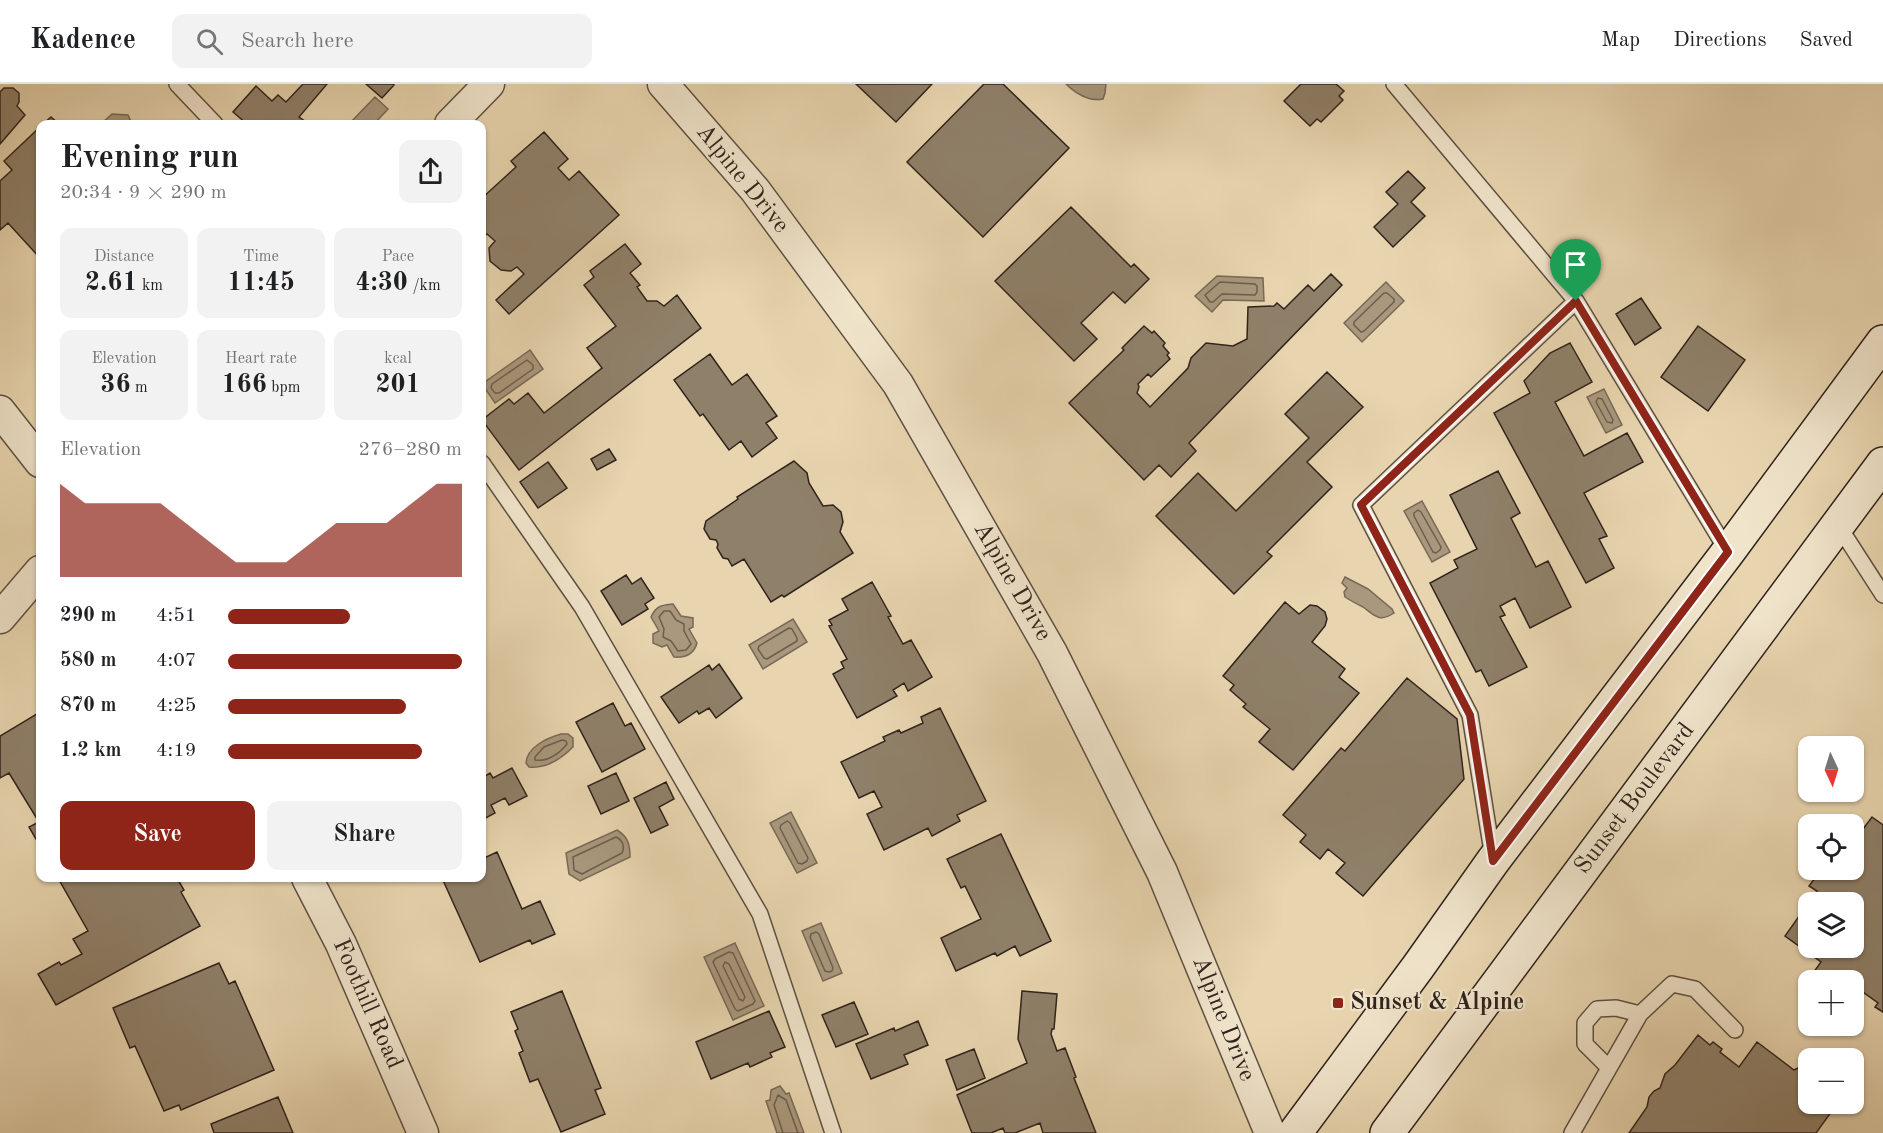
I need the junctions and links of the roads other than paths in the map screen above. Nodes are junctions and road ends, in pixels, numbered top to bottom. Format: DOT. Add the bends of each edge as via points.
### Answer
graph roads {
  1 [pos="177,84"];
  2 [pos="489,84"];
  3 [pos="663,84"];
  4 [pos="1394,84"];
  5 [pos="210,120"];
  6 [pos="454,120"];
  7 [pos="1576,301"];
  8 [pos="1883,342"];
  9 [pos="0,411"];
  10 [pos="36,457"];
  11 [pos="1883,464"];
  12 [pos="486,469"];
  13 [pos="1838,525"];
  14 [pos="1728,552"];
  15 [pos="36,576"];
  16 [pos="1883,596"];
  17 [pos="0,618"];
  18 [pos="1493,861"];
  19 [pos="309,882"];
  20 [pos="1640,1014"];
  21 [pos="1735,1030"];
  22 [pos="1609,1068"];
  23 [pos="423,1133"];
  24 [pos="833,1133"];
  25 [pos="1270,1133"];
  26 [pos="1296,1133"];
  27 [pos="1387,1133"];
  28 [pos="1572,1133"];
  1 -- 5 [label="lane"];
  2 -- 6 [label="street"];
  3 -- 25 [label="street, Alpine Drive" via="755,190 898,384 1052,653 1157,861"];
  4 -- 7 [label="lane"];
  7 -- 14 [label="lane"];
  7 -- 18 [label="lane" via="1361,505 1470,715"];
  8 -- 14 [label="main road"];
  9 -- 10 [label="street"];
  11 -- 13 [label="main road, Sunset Boulevard"];
  12 -- 24 [label="lane" via="582,607 760,914"];
  13 -- 16 [label="lane"];
  13 -- 27 [label="main road, Sunset Boulevard"];
  14 -- 18 [label="main road"];
  15 -- 17 [label="street"];
  18 -- 26 [label="main road"];
  19 -- 23 [label="street, Foothill Road" via="341,944"];
  20 -- 21 [label="lane" via="1672,984 1695,989"];
  20 -- 22 [label="lane"];
  20 -- 22 [label="lane" via="1616,1008 1597,1009 1585,1023 1585,1044"];
  22 -- 28 [label="lane"];
}
